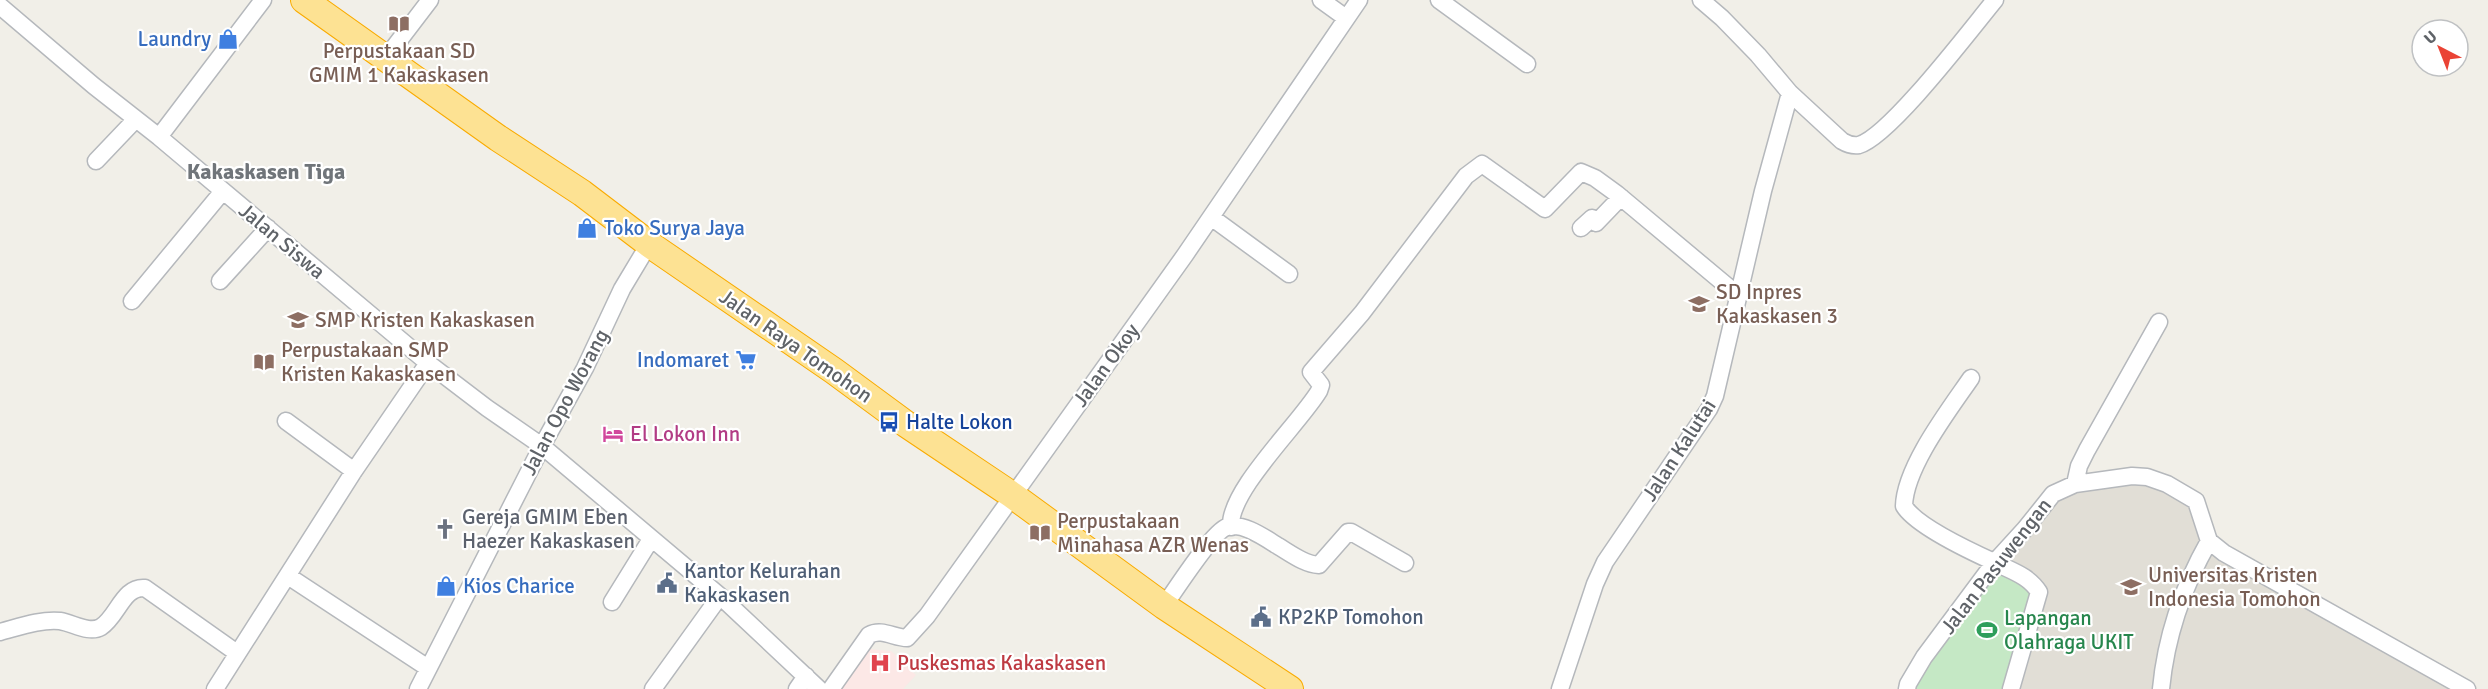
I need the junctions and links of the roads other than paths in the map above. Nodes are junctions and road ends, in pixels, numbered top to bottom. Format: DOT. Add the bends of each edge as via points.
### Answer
graph roads {
  1 [pos="263,0"];
  2 [pos="304,0"];
  3 [pos="430,0"];
  4 [pos="1321,0"];
  5 [pos="1359,0"];
  6 [pos="1438,0"];
  7 [pos="1701,0"];
  8 [pos="1995,0"];
  9 [pos="0,6"];
  10 [pos="1346,18"];
  11 [pos="385,59"];
  12 [pos="1527,64"];
  13 [pos="1790,93"];
  14 [pos="136,119"];
  15 [pos="159,137"];
  16 [pos="96,161"];
  17 [pos="223,191"];
  18 [pos="1621,197"];
  19 [pos="1211,217"];
  20 [pos="268,228"];
  21 [pos="1581,228"];
  22 [pos="649,244"];
  23 [pos="1289,274"];
  24 [pos="220,281"];
  25 [pos="1739,296"];
  26 [pos="132,301"];
  27 [pos="2159,322"];
  28 [pos="428,363"];
  29 [pos="1971,378"];
  30 [pos="286,421"];
  31 [pos="542,446"];
  32 [pos="354,471"];
  33 [pos="2074,484"];
  34 [pos="1012,495"];
  35 [pos="1231,526"];
  36 [pos="651,539"];
  37 [pos="2209,541"];
  38 [pos="1405,563"];
  39 [pos="1994,563"];
  40 [pos="288,576"];
  41 [pos="720,596"];
  42 [pos="612,602"];
  43 [pos="1164,606"];
  44 [pos="0,632"];
  45 [pos="237,652"];
  46 [pos="428,668"];
  47 [pos="801,682"];
  48 [pos="215,689"];
  49 [pos="418,689"];
  50 [pos="653,689"];
  51 [pos="819,689"];
  52 [pos="831,689"];
  53 [pos="1290,689"];
  54 [pos="1560,689"];
  55 [pos="1907,689"];
  56 [pos="2011,689"];
  57 [pos="2161,689"];
  58 [pos="2467,689"];
  1 -- 15 [label="street"];
  2 -- 11 [label="highway, Jalan Raya Tomohon"];
  3 -- 11 [label="street"];
  4 -- 10 [label="street"];
  5 -- 10 [label="street, Jalan Okoy"];
  6 -- 12 [label="street"];
  7 -- 13 [label="street" via="1751,47"];
  8 -- 13 [label="street" via="1915,98 1860,144 1852,146 1842,141"];
  9 -- 14 [label="street, Jalan Siswa"];
  10 -- 19 [label="street, Jalan Okoy"];
  11 -- 22 [label="highway, Jalan Raya Tomohon" via="582,193"];
  13 -- 25 [label="street, Jalan Kalutai"];
  14 -- 15 [label="street, Jalan Siswa"];
  14 -- 16 [label="street"];
  15 -- 17 [label="street, Jalan Siswa"];
  17 -- 20 [label="street, Jalan Siswa"];
  17 -- 26 [label="street"];
  18 -- 21 [label="street" via="1596,223 1592,218"];
  18 -- 25 [label="street"];
  18 -- 35 [label="street" via="1581,172 1545,209 1488,166 1477,167 1311,372 1321,385 1319,391 1238,500 1230,517"];
  19 -- 23 [label="street"];
  19 -- 34 [label="street, Jalan Okoy"];
  20 -- 24 [label="street"];
  20 -- 28 [label="street, Jalan Siswa"];
  22 -- 31 [label="street, Jalan Opo Worang"];
  22 -- 34 [label="highway, Jalan Raya Tomohon"];
  25 -- 54 [label="street, Jalan Kalutai" via="1715,396 1605,562"];
  27 -- 33 [label="street" via="2087,450"];
  28 -- 31 [label="street, Jalan Siswa"];
  28 -- 32 [label="street"];
  29 -- 39 [label="street" via="1930,439 1911,478 1904,506 1923,525"];
  30 -- 32 [label="street"];
  31 -- 36 [label="street, Jalan Siswa"];
  31 -- 46 [label="street, Jalan Opo Worang"];
  32 -- 40 [label="street"];
  33 -- 37 [label="street, Jalan Pasuwengan" via="2132,476 2167,484 2196,501"];
  33 -- 39 [label="street, Jalan Pasuwengan" via="2052,494"];
  34 -- 43 [label="highway, Jalan Raya Tomohon"];
  34 -- 52 [label="street, Jalan Okoy" via="914,632 907,638 874,632 869,635"];
  35 -- 38 [label="street" via="1256,533 1312,565 1324,561 1347,532 1358,534"];
  35 -- 43 [label="street" via="1219,532"];
  36 -- 41 [label="street, Jalan Siswa"];
  36 -- 42 [label="street"];
  37 -- 57 [label="street" via="2174,620"];
  37 -- 58 [label="street"];
  39 -- 55 [label="street, Jalan Pasuwengan" via="1924,657"];
  39 -- 56 [label="street" via="2033,582 2039,592"];
  40 -- 45 [label="street"];
  40 -- 46 [label="street"];
  41 -- 47 [label="street, Jalan Siswa"];
  41 -- 50 [label="street"];
  43 -- 53 [label="highway, Jalan Raya Tomohon"];
  44 -- 45 [label="street" via="51,620 91,630 99,628 139,587"];
  45 -- 48 [label="street"];
  46 -- 49 [label="street, Jalan Opo Worang"];
  47 -- 51 [label="street, Jalan Siswa"];
}
